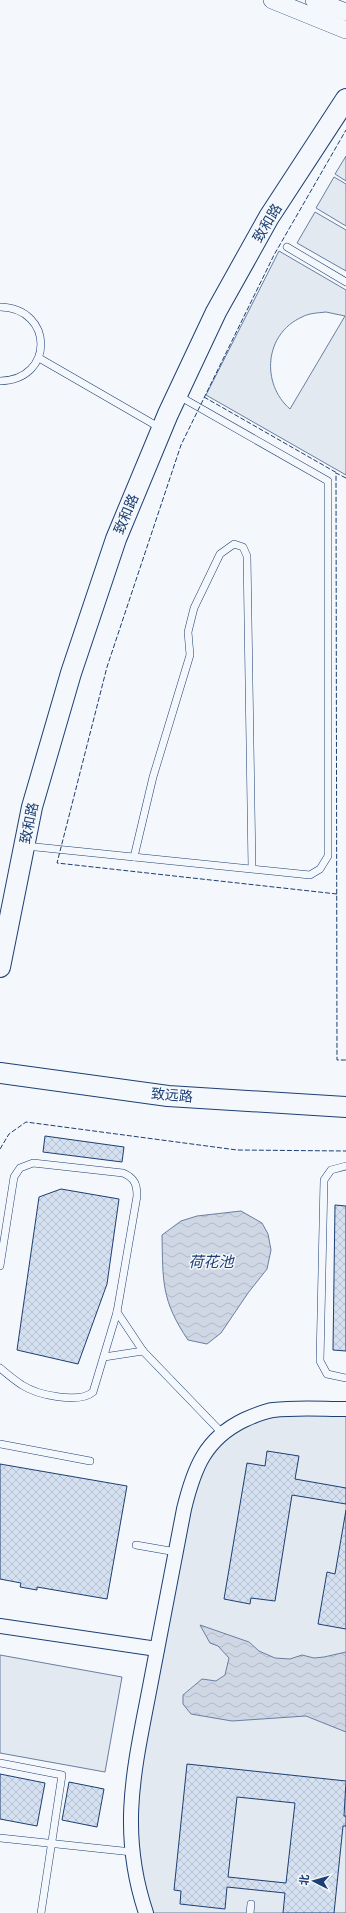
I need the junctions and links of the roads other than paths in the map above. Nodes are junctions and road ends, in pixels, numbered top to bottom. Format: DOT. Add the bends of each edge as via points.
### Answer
graph roads {
  1 [pos="272,0"];
  2 [pos="314,0"];
  3 [pos="346,12"];
  4 [pos="346,30"];
  5 [pos="346,99"];
  6 [pos="287,248"];
  7 [pos="346,282"];
  8 [pos="0,307"];
  9 [pos="39,358"];
  10 [pos="0,381"];
  11 [pos="177,394"];
  12 [pos="162,429"];
  13 [pos="24,846"];
  14 [pos="134,857"];
  15 [pos="252,868"];
  16 [pos="0,967"];
  17 [pos="0,1072"];
  18 [pos="346,1107"];
  19 [pos="346,1166"];
  20 [pos="0,1266"];
  21 [pos="117,1312"];
  22 [pos="143,1350"];
  23 [pos="104,1357"];
  24 [pos="0,1368"];
  25 [pos="346,1378"];
  26 [pos="346,1409"];
  27 [pos="222,1433"];
  28 [pos="0,1444"];
  29 [pos="90,1461"];
  30 [pos="136,1545"];
  31 [pos="176,1552"];
  32 [pos="0,1626"];
  33 [pos="157,1649"];
  34 [pos="0,1763"];
  35 [pos="0,1838"];
  36 [pos="53,1843"];
  37 [pos="132,1852"];
  38 [pos="251,1904"];
  39 [pos="41,1913"];
  40 [pos="146,1913"];
  41 [pos="250,1913"];
  1 -- 4 [label="street"];
  2 -- 3 [label="street"];
  5 -- 11 [label="main road, 致和路" via="269,217 216,312"];
  6 -- 7 [label="lane"];
  8 -- 9 [label="lane" via="13,308 25,313 34,322 40,333"];
  9 -- 10 [label="lane" via="24,376"];
  9 -- 12 [label="lane"];
  11 -- 12 [label="main road, 致和路"];
  11 -- 15 [label="lane" via="328,481 328,856 320,869 310,875"];
  12 -- 13 [label="main road, 致和路" via="116,539 71,672 32,807"];
  13 -- 14 [label="lane"];
  13 -- 16 [label="main road, 致和路"];
  14 -- 15 [label="lane"];
  14 -- 15 [label="lane" via="153,777 190,656 188,632 194,608 220,554 234,544 243,547 247,556"];
  17 -- 18 [label="main road, 致远路" via="168,1096"];
  19 -- 25 [label="lane" via="331,1170 324,1180 320,1361 327,1374"];
  20 -- 21 [label="lane" via="14,1177 20,1168 33,1163 123,1173 135,1181 136,1196"];
  21 -- 22 [label="lane"];
  21 -- 23 [label="lane"];
  22 -- 23 [label="lane"];
  22 -- 27 [label="lane"];
  23 -- 24 [label="lane" via="93,1392 80,1398 29,1389"];
  26 -- 27 [label="street" via="271,1410 250,1417"];
  27 -- 31 [label="street" via="205,1452 196,1469 189,1489"];
  28 -- 29 [label="lane"];
  30 -- 31 [label="lane"];
  31 -- 33 [label="street"];
  32 -- 33 [label="street"];
  33 -- 37 [label="street" via="130,1796"];
  34 -- 36 [label="lane" via="62,1775"];
  35 -- 36 [label="lane"];
  36 -- 37 [label="lane"];
  36 -- 39 [label="lane"];
  37 -- 40 [label="street" via="139,1892"];
  38 -- 41 [label="lane"];
}
